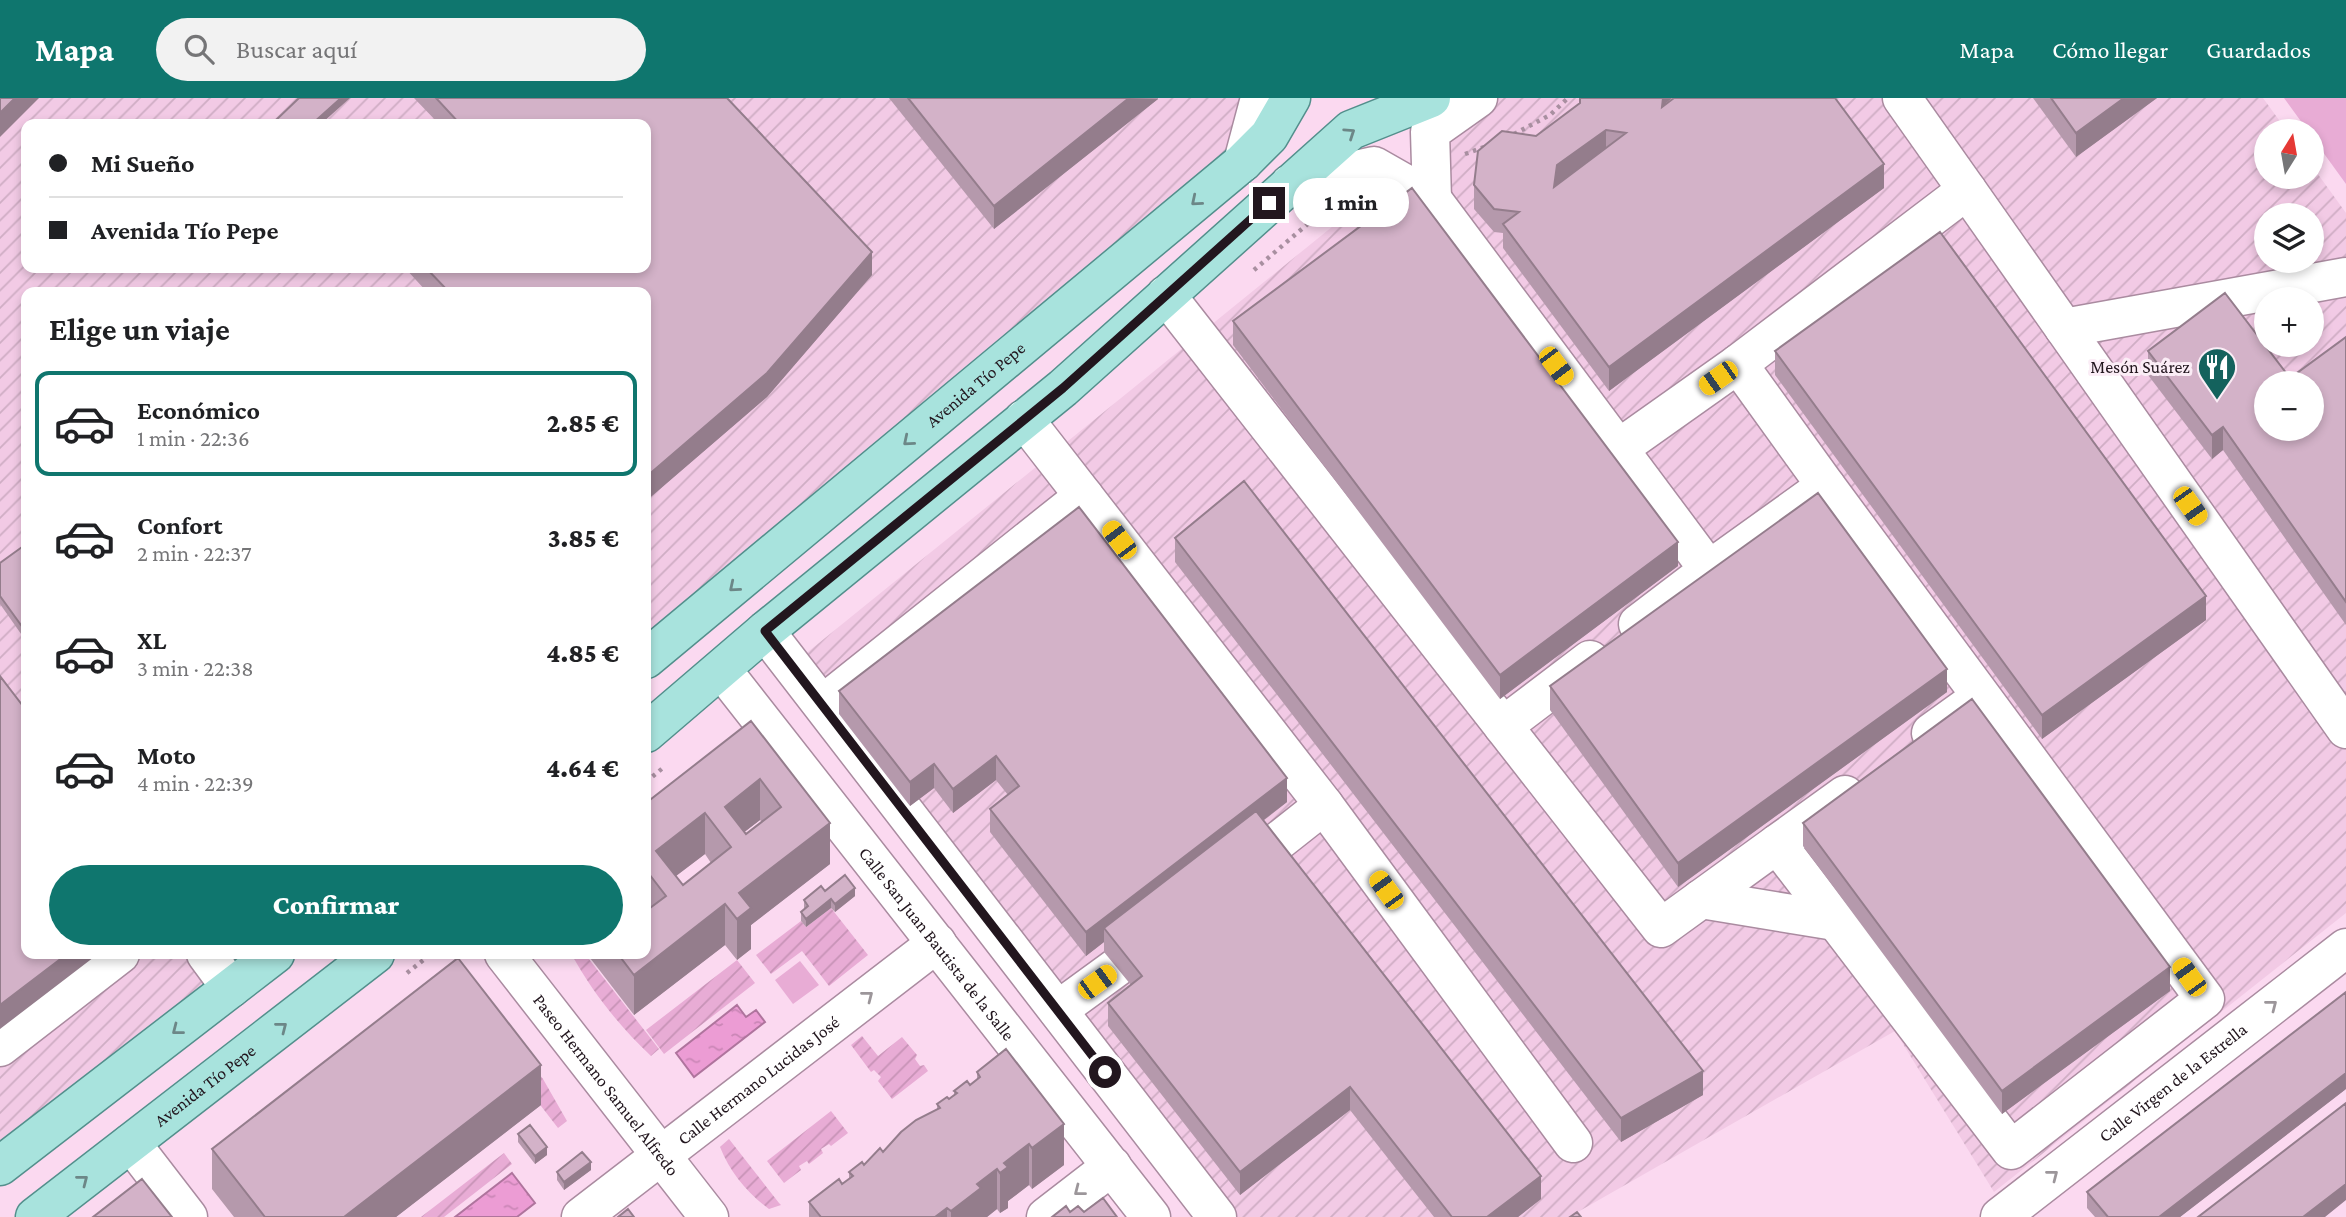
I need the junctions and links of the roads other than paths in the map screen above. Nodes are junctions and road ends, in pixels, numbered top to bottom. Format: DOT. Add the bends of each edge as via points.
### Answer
graph roads {
  1 [pos="1260,98"];
  2 [pos="1291,98"];
  3 [pos="1432,98"];
  4 [pos="1448,98"];
  5 [pos="1465,98"];
  6 [pos="1478,98"];
  7 [pos="1902,98"];
  8 [pos="1243,162"];
  9 [pos="1431,182"];
  10 [pos="1290,184"];
  11 [pos="1967,190"];
  12 [pos="2346,277"];
  13 [pos="1166,295"];
  14 [pos="2064,328"];
  15 [pos="1738,364"];
  16 [pos="1024,419"];
  17 [pos="1618,449"];
  18 [pos="1826,486"];
  19 [pos="1084,496"];
  20 [pos="1709,570"];
  21 [pos="765,631"];
  22 [pos="651,655"];
  23 [pos="722,670"];
  24 [pos="1981,697"];
  25 [pos="822,705"];
  26 [pos="1503,726"];
  27 [pos="651,729"];
  28 [pos="2346,729"];
  29 [pos="1902,754"];
  30 [pos="1868,779"];
  31 [pos="1324,805"];
  32 [pos="1777,844"];
  33 [pos="1268,850"];
  34 [pos="1701,899"];
  35 [pos="1835,920"];
  36 [pos="937,943"];
  37 [pos="2346,947"];
  38 [pos="114,959"];
  39 [pos="210,959"];
  40 [pos="269,959"];
  41 [pos="369,959"];
  42 [pos="508,959"];
  43 [pos="1117,967"];
  44 [pos="231,988"];
  45 [pos="1058,1010"];
  46 [pos="0,1047"];
  47 [pos="131,1143"];
  48 [pos="1573,1143"];
  49 [pos="661,1156"];
  50 [pos="0,1166"];
  51 [pos="1112,1166"];
  52 [pos="35,1217"];
  53 [pos="188,1217"];
  54 [pos="582,1217"];
  55 [pos="709,1217"];
  56 [pos="1046,1217"];
  57 [pos="1151,1217"];
  58 [pos="1217,1217"];
  59 [pos="2000,1217"];
  1 -- 8 [label="street"];
  2 -- 8 [label="main road, Avenida Tío Pepe" via="1269,136"];
  10 -- 3 [label="main road, one-way" via="1351,130"];
  4 -- 5 [label="main road"];
  6 -- 9 [label="street" via="1430,132"];
  7 -- 11 [label="street"];
  8 -- 22 [label="main road, Avenida Tío Pepe, one-way"];
  9 -- 10 [label="street" via="1374,166"];
  9 -- 17 [label="street"];
  10 -- 13 [label="main road"];
  11 -- 14 [label="street"];
  11 -- 15 [label="street"];
  12 -- 14 [label="street"];
  13 -- 16 [label="main road"];
  13 -- 26 [label="street"];
  14 -- 28 [label="street"];
  15 -- 17 [label="street"];
  15 -- 18 [label="street"];
  16 -- 19 [label="street"];
  16 -- 21 [label="main road"];
  17 -- 20 [label="street"];
  18 -- 20 [label="street"];
  18 -- 24 [label="street"];
  19 -- 25 [label="street"];
  19 -- 31 [label="street"];
  20 -- 26 [label="street"];
  21 -- 23 [label="main road"];
  21 -- 25 [label="street"];
  23 -- 27 [label="main road"];
  23 -- 36 [label="street, Calle San Juan Bautista de la Salle"];
  24 -- 29 [label="street"];
  24 -- 35 [label="street" via="2205,999 2011,1150"];
  25 -- 45 [label="street"];
  26 -- 34 [label="street" via="1661,928"];
  30 -- 32 [label="street"];
  31 -- 33 [label="street"];
  31 -- 48 [label="street"];
  32 -- 34 [label="street"];
  32 -- 35 [label="street"];
  34 -- 35 [label="street"];
  49 -- 36 [label="street, Calle Hermano Lucidas José, one-way"];
  36 -- 51 [label="street, Calle San Juan Bautista de la Salle"];
  59 -- 37 [label="street, Calle Virgen de la Estrella, one-way"];
  38 -- 46 [label="street"];
  39 -- 44 [label="street"];
  40 -- 44 [label="main road"];
  47 -- 41 [label="main road, Avenida Tío Pepe, one-way"];
  42 -- 49 [label="street, Paseo Hermano Samuel Alfredo"];
  43 -- 45 [label="street"];
  44 -- 50 [label="main road, one-way"];
  45 -- 58 [label="street"];
  52 -- 47 [label="main road, Avenida Tío Pepe, one-way"];
  47 -- 53 [label="street"];
  49 -- 54 [label="street, Calle Hermano Lucidas José"];
  49 -- 55 [label="street, Paseo Hermano Samuel Alfredo"];
  51 -- 56 [label="street, one-way"];
  51 -- 57 [label="street, Calle San Juan Bautista de la Salle"];
}
